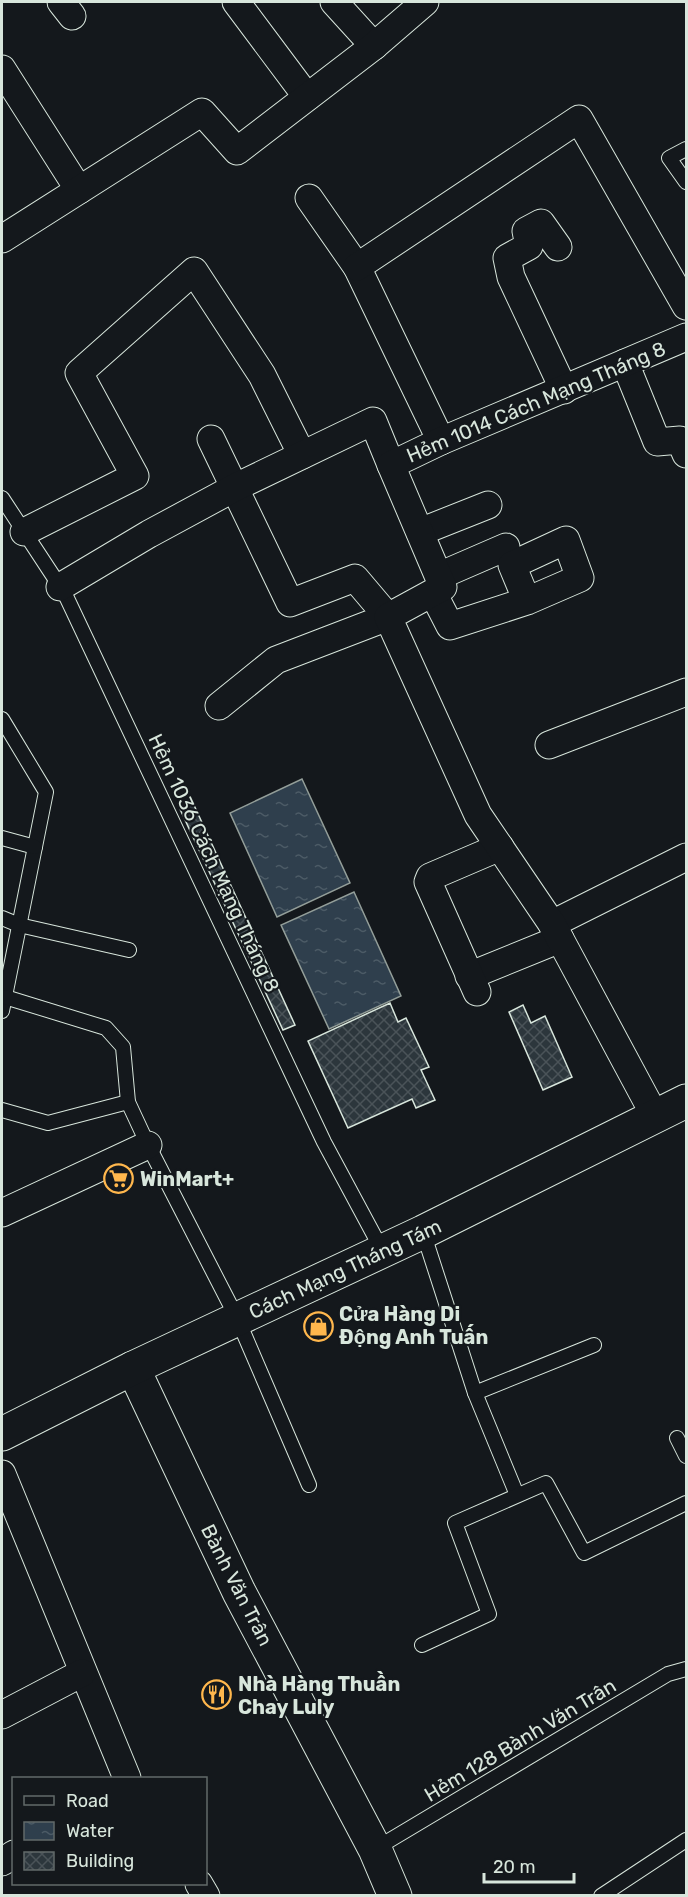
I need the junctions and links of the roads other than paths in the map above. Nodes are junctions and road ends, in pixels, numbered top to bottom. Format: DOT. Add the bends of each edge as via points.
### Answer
graph roads {
  1 [pos="236,2"];
  2 [pos="334,2"];
  3 [pos="425,2"];
  4 [pos="374,46"];
  5 [pos="2,69"];
  6 [pos="307,97"];
  7 [pos="687,148"];
  8 [pos="687,183"];
  9 [pos="79,190"];
  10 [pos="309,198"];
  11 [pos="2,239"];
  12 [pos="558,247"];
  13 [pos="357,267"];
  14 [pos="687,306"];
  15 [pos="687,337"];
  16 [pos="625,363"];
  17 [pos="564,390"];
  18 [pos="211,439"];
  19 [pos="441,441"];
  20 [pos="687,453"];
  21 [pos="302,455"];
  22 [pos="391,465"];
  23 [pos="236,487"];
  24 [pos="2,498"];
  25 [pos="489,505"];
  26 [pos="24,532"];
  27 [pos="420,532"];
  28 [pos="506,547"];
  29 [pos="436,584"];
  30 [pos="60,587"];
  31 [pos="527,601"];
  32 [pos="388,617"];
  33 [pos="687,692"];
  34 [pos="219,706"];
  35 [pos="2,719"];
  36 [pos="549,745"];
  37 [pos="2,838"];
  38 [pos="35,847"];
  39 [pos="500,847"];
  40 [pos="687,857"];
  41 [pos="2,918"];
  42 [pos="19,925"];
  43 [pos="556,931"];
  44 [pos="129,950"];
  45 [pos="6,968"];
  46 [pos="3,1004"];
  47 [pos="687,1101"];
  48 [pos="128,1102"];
  49 [pos="2,1110"];
  50 [pos="656,1116"];
  51 [pos="148,1145"];
  52 [pos="2,1213"];
  53 [pos="423,1232"];
  54 [pos="382,1250"];
  55 [pos="238,1320"];
  56 [pos="594,1345"];
  57 [pos="133,1368"];
  58 [pos="475,1393"];
  59 [pos="2,1434"];
  60 [pos="677,1438"];
  61 [pos="687,1456"];
  62 [pos="2,1474"];
  63 [pos="309,1485"];
  64 [pos="517,1496"];
  65 [pos="687,1503"];
  66 [pos="422,1645"];
  67 [pos="687,1669"];
  68 [pos="82,1672"];
  69 [pos="2,1715"];
  70 [pos="125,1777"];
  71 [pos="687,1839"];
  72 [pos="375,1849"];
  73 [pos="395,1896"];
  74 [pos="601,1896"];
  1 -- 6 [label="street"];
  2 -- 4 [label="street"];
  3 -- 4 [label="street"];
  4 -- 6 [label="street"];
  5 -- 9 [label="street"];
  6 -- 9 [label="street" via="237,151 202,112"];
  7 -- 8 [label="lane" via="669,158"];
  9 -- 11 [label="street"];
  10 -- 13 [label="street"];
  12 -- 17 [label="street" via="541,223 526,231 529,246 507,258 511,277"];
  13 -- 14 [label="street" via="579,119"];
  13 -- 19 [label="street"];
  15 -- 16 [label="street, Hẻm 1014 Cách Mạng Tháng 8"];
  16 -- 17 [label="street, Hẻm 1014 Cách Mạng Tháng 8"];
  16 -- 20 [label="street" via="657,442 680,440"];
  17 -- 19 [label="street, Hẻm 1014 Cách Mạng Tháng 8"];
  18 -- 23 [label="street"];
  19 -- 22 [label="street, Hẻm 1014 Cách Mạng Tháng 8"];
  21 -- 22 [label="street" via="373,421"];
  21 -- 23 [label="street"];
  21 -- 26 [label="street" via="262,375 194,271 79,373 135,476"];
  22 -- 27 [label="street, Hẻm 1014 Cách Mạng Tháng 8"];
  23 -- 30 [label="street"];
  23 -- 32 [label="street" via="290,603 356,578"];
  24 -- 26 [label="lane, Hẻm 1036 Cách Mạng Tháng 8"];
  25 -- 27 [label="street"];
  26 -- 30 [label="lane, Hẻm 1036 Cách Mạng Tháng 8"];
  27 -- 29 [label="street, Hẻm 1014 Cách Mạng Tháng 8"];
  28 -- 29 [label="street"];
  29 -- 31 [label="street, Hẻm 1014 Cách Mạng Tháng 8" via="450,626"];
  29 -- 32 [label="street"];
  30 -- 54 [label="lane, Hẻm 1036 Cách Mạng Tháng 8" via="324,1142"];
  32 -- 34 [label="street" via="276,660"];
  32 -- 39 [label="street" via="478,815"];
  33 -- 36 [label="street"];
  35 -- 38 [label="lane" via="46,792"];
  37 -- 38 [label="lane"];
  38 -- 42 [label="lane"];
  39 -- 43 [label="street"];
  39 -- 43 [label="street" via="430,877 428,882 473,984"];
  40 -- 43 [label="street"];
  41 -- 42 [label="lane"];
  42 -- 44 [label="lane"];
  42 -- 45 [label="lane"];
  43 -- 50 [label="street"];
  45 -- 46 [label="lane"];
  46 -- 48 [label="lane" via="106,1028 123,1047"];
  47 -- 50 [label="main road, Cách Mạng Tháng Tám"];
  48 -- 49 [label="lane" via="48,1122"];
  48 -- 51 [label="lane"];
  50 -- 53 [label="main road, Cách Mạng Tháng Tám"];
  51 -- 52 [label="street"];
  51 -- 55 [label="lane"];
  53 -- 54 [label="main road, Cách Mạng Tháng Tám"];
  53 -- 58 [label="lane"];
  54 -- 55 [label="main road, Cách Mạng Tháng Tám"];
  55 -- 57 [label="main road, Cách Mạng Tháng Tám"];
  55 -- 63 [label="lane"];
  56 -- 58 [label="lane"];
  57 -- 59 [label="main road, Cách Mạng Tháng Tám"];
  57 -- 72 [label="main road, Bành Văn Trân" via="239,1592"];
  58 -- 64 [label="lane"];
  60 -- 61 [label="lane"];
  62 -- 68 [label="street"];
  64 -- 65 [label="lane" via="546,1483 584,1553"];
  64 -- 66 [label="lane" via="454,1523 489,1614"];
  67 -- 72 [label="lane, Hẻm 128 Bành Văn Trân" via="668,1674"];
  68 -- 69 [label="street"];
  68 -- 70 [label="street"];
  71 -- 74 [label="lane"];
  72 -- 73 [label="main road, Bành Văn Trân"];
}
